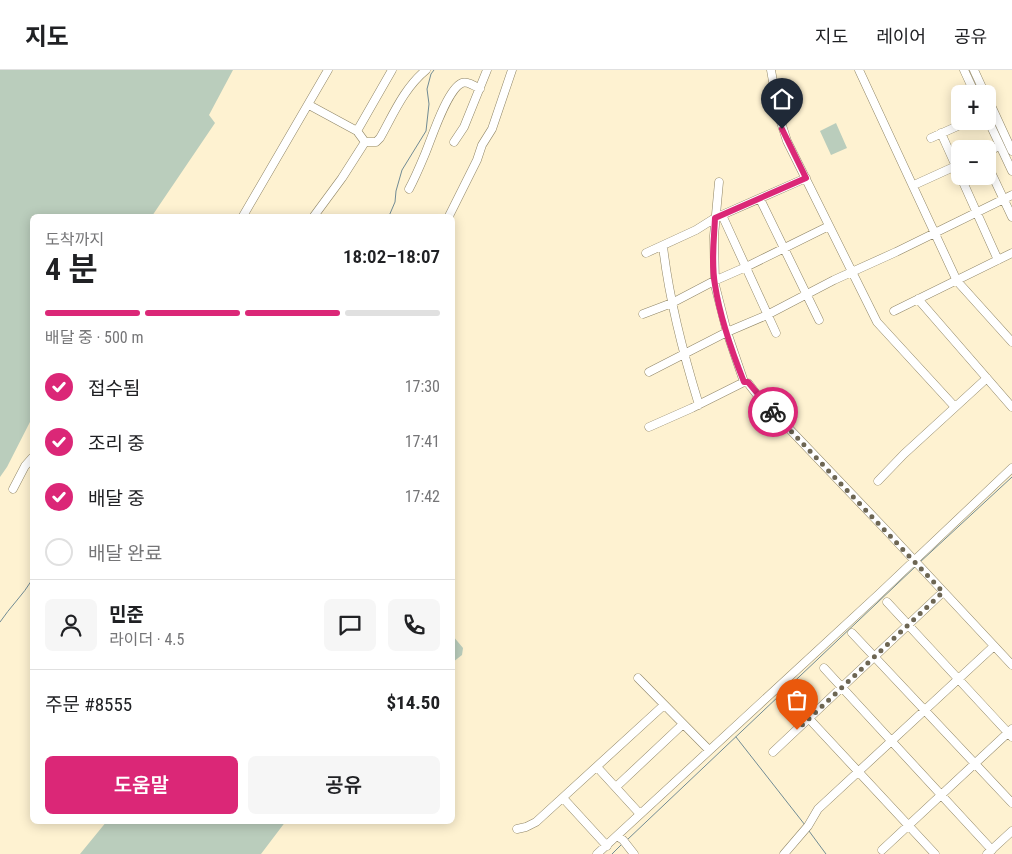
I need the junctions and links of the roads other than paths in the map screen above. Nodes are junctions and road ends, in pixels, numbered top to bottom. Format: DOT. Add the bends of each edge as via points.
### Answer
graph roads {
  1 [pos="328,70"];
  2 [pos="392,70"];
  3 [pos="426,70"];
  4 [pos="487,70"];
  5 [pos="512,70"];
  6 [pos="771,70"];
  7 [pos="859,70"];
  8 [pos="964,70"];
  9 [pos="974,70"];
  10 [pos="971,85"];
  11 [pos="981,85"];
  12 [pos="480,89"];
  13 [pos="309,105"];
  14 [pos="996,116"];
  15 [pos="951,129"];
  16 [pos="993,130"];
  17 [pos="357,131"];
  18 [pos="941,134"];
  19 [pos="931,138"];
  20 [pos="365,142"];
  21 [pos="454,142"];
  22 [pos="1012,151"];
  23 [pos="951,152"];
  24 [pos="951,168"];
  25 [pos="1012,171"];
  26 [pos="806,178"];
  27 [pos="719,182"];
  28 [pos="996,183"];
  29 [pos="914,185"];
  30 [pos="966,185"];
  31 [pos="409,189"];
  32 [pos="1012,195"];
  33 [pos="760,198"];
  34 [pos="1004,200"];
  35 [pos="976,213"];
  36 [pos="244,214"];
  37 [pos="315,214"];
  38 [pos="450,214"];
  39 [pos="718,217"];
  40 [pos="1012,217"];
  41 [pos="829,226"];
  42 [pos="935,233"];
  43 [pos="663,246"];
  44 [pos="784,248"];
  45 [pos="646,253"];
  46 [pos="1012,253"];
  47 [pos="998,260"];
  48 [pos="746,267"];
  49 [pos="851,272"];
  50 [pos="714,281"];
  51 [pos="957,281"];
  52 [pos="807,294"];
  53 [pos="918,299"];
  54 [pos="672,303"];
  55 [pos="894,311"];
  56 [pos="643,314"];
  57 [pos="768,315"];
  58 [pos="819,320"];
  59 [pos="727,332"];
  60 [pos="776,333"];
  61 [pos="1012,342"];
  62 [pos="684,354"];
  63 [pos="649,372"];
  64 [pos="987,378"];
  65 [pos="744,382"];
  66 [pos="699,404"];
  67 [pos="955,407"];
  68 [pos="1012,407"];
  69 [pos="648,427"];
  70 [pos="30,460"];
  71 [pos="1012,468"];
  72 [pos="878,481"];
  73 [pos="13,489"];
  74 [pos="916,564"];
  75 [pos="943,592"];
  76 [pos="887,602"];
  77 [pos="908,625"];
  78 [pos="852,633"];
  79 [pos="994,646"];
  80 [pos="875,657"];
  81 [pos="1012,666"];
  82 [pos="824,668"];
  83 [pos="638,678"];
  84 [pos="958,679"];
  85 [pos="842,688"];
  86 [pos="786,694"];
  87 [pos="664,705"];
  88 [pos="925,710"];
  89 [pos="809,718"];
  90 [pos="683,724"];
  91 [pos="1011,733"];
  92 [pos="891,741"];
  93 [pos="709,750"];
  94 [pos="773,752"];
  95 [pos="975,764"];
  96 [pos="597,767"];
  97 [pos="859,772"];
  98 [pos="616,787"];
  99 [pos="941,795"];
  100 [pos="563,798"];
  101 [pos="1012,803"];
  102 [pos="640,814"];
  103 [pos="909,826"];
  104 [pos="517,829"];
  105 [pos="1012,831"];
  106 [pos="622,840"];
  107 [pos="606,846"];
  108 [pos="882,850"];
  109 [pos="989,852"];
  110 [pos="597,854"];
  111 [pos="634,854"];
  112 [pos="784,854"];
  113 [pos="935,854"];
  1 -- 13 [label="street"];
  2 -- 17 [label="street"];
  3 -- 20 [label="street" via="396,107 380,138 376,142"];
  4 -- 12 [label="street"];
  5 -- 38 [label="street" via="492,129"];
  6 -- 26 [label="street" via="782,129"];
  7 -- 29 [label="street"];
  8 -- 10 [label="street"];
  9 -- 11 [label="street"];
  12 -- 21 [label="street"];
  12 -- 31 [label="street" via="467,83 458,86 437,121"];
  13 -- 17 [label="street"];
  13 -- 36 [label="street"];
  14 -- 22 [label="street"];
  15 -- 18 [label="street"];
  16 -- 25 [label="street"];
  17 -- 20 [label="street"];
  18 -- 19 [label="street"];
  18 -- 23 [label="street"];
  20 -- 37 [label="street"];
  24 -- 29 [label="street"];
  26 -- 33 [label="street"];
  26 -- 41 [label="street"];
  27 -- 39 [label="street"];
  28 -- 34 [label="street"];
  29 -- 42 [label="street"];
  30 -- 35 [label="street"];
  32 -- 34 [label="street"];
  33 -- 39 [label="street"];
  33 -- 44 [label="street"];
  34 -- 35 [label="street"];
  34 -- 40 [label="street"];
  35 -- 42 [label="street"];
  35 -- 47 [label="street"];
  39 -- 43 [label="street"];
  39 -- 48 [label="street"];
  39 -- 50 [label="street"];
  41 -- 44 [label="street"];
  41 -- 49 [label="street"];
  42 -- 49 [label="street"];
  42 -- 51 [label="street"];
  43 -- 45 [label="street"];
  43 -- 54 [label="street"];
  44 -- 48 [label="street"];
  44 -- 52 [label="street"];
  46 -- 47 [label="street"];
  47 -- 51 [label="street"];
  48 -- 50 [label="street"];
  48 -- 57 [label="street"];
  49 -- 52 [label="street"];
  49 -- 67 [label="street" via="882,330"];
  50 -- 54 [label="street"];
  50 -- 59 [label="street"];
  51 -- 53 [label="street"];
  51 -- 61 [label="street"];
  52 -- 57 [label="street"];
  52 -- 58 [label="street"];
  53 -- 55 [label="street"];
  53 -- 64 [label="street"];
  54 -- 56 [label="street"];
  54 -- 62 [label="street"];
  57 -- 59 [label="street"];
  57 -- 60 [label="street"];
  59 -- 62 [label="street"];
  59 -- 65 [label="street"];
  62 -- 63 [label="street"];
  62 -- 66 [label="street"];
  64 -- 67 [label="street"];
  64 -- 68 [label="street"];
  65 -- 66 [label="street"];
  65 -- 74 [label="street" via="748,382"];
  66 -- 69 [label="street"];
  67 -- 72 [label="street"];
  70 -- 73 [label="street"];
  71 -- 74 [label="street"];
  74 -- 75 [label="street"];
  74 -- 93 [label="street"];
  75 -- 77 [label="street"];
  75 -- 79 [label="street"];
  76 -- 77 [label="street"];
  77 -- 80 [label="street"];
  77 -- 84 [label="street"];
  78 -- 80 [label="street"];
  79 -- 81 [label="street"];
  79 -- 84 [label="street"];
  80 -- 85 [label="street"];
  80 -- 88 [label="street"];
  82 -- 85 [label="street"];
  83 -- 87 [label="street"];
  84 -- 88 [label="street"];
  84 -- 91 [label="street"];
  85 -- 89 [label="street"];
  85 -- 92 [label="street"];
  86 -- 89 [label="street"];
  87 -- 90 [label="street"];
  87 -- 96 [label="street"];
  88 -- 92 [label="street"];
  88 -- 95 [label="street"];
  89 -- 94 [label="street"];
  89 -- 97 [label="street"];
  90 -- 93 [label="street"];
  90 -- 98 [label="street"];
  91 -- 95 [label="street"];
  92 -- 97 [label="street"];
  92 -- 99 [label="street"];
  93 -- 102 [label="street"];
  95 -- 99 [label="street"];
  95 -- 101 [label="street"];
  96 -- 98 [label="street"];
  96 -- 100 [label="street"];
  97 -- 103 [label="street"];
  97 -- 112 [label="street" via="818,809"];
  98 -- 102 [label="street"];
  99 -- 103 [label="street"];
  99 -- 109 [label="street"];
  100 -- 104 [label="street" via="536,822"];
  100 -- 107 [label="street"];
  102 -- 106 [label="street"];
  103 -- 108 [label="street"];
  103 -- 113 [label="street"];
  105 -- 109 [label="street"];
  106 -- 107 [label="street"];
  106 -- 111 [label="street"];
  107 -- 110 [label="street"];
}
